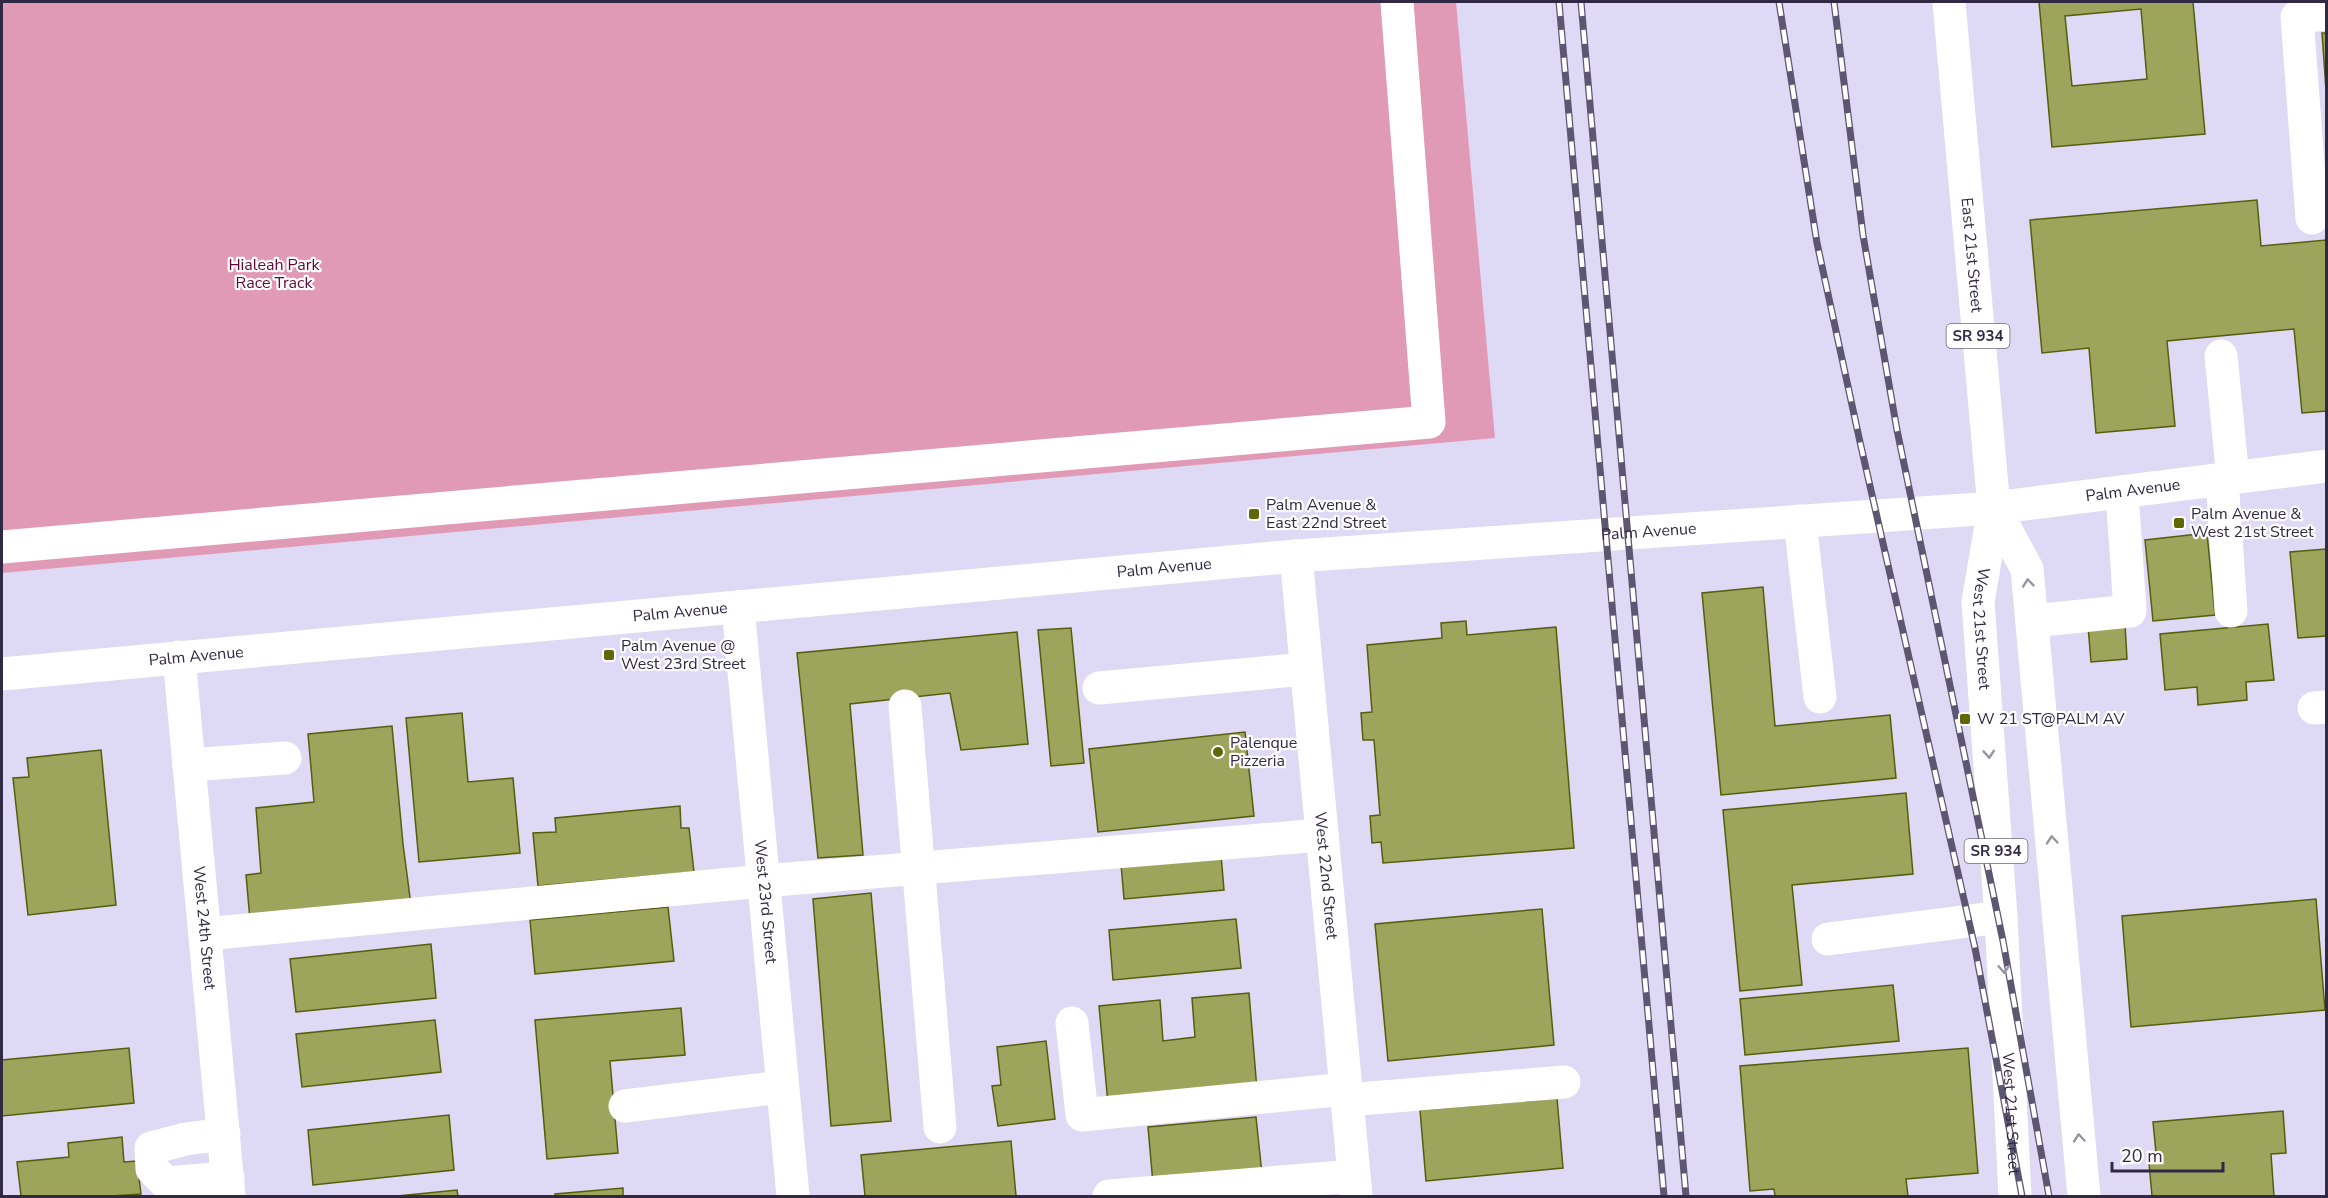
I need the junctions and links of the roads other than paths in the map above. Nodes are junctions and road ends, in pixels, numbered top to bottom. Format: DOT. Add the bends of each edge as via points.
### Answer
graph roads {
  1 [pos="1397,2"];
  2 [pos="1949,2"];
  3 [pos="2326,14"];
  4 [pos="2312,219"];
  5 [pos="2221,356"];
  6 [pos="2326,466"];
  7 [pos="2228,478"];
  8 [pos="2122,492"];
  9 [pos="1994,508"];
  10 [pos="1800,521"];
  11 [pos="2,547"];
  12 [pos="1296,556"];
  13 [pos="738,607"];
  14 [pos="2231,611"];
  15 [pos="2032,621"];
  16 [pos="179,657"];
  17 [pos="1306,669"];
  18 [pos="2,674"];
  19 [pos="1099,688"];
  20 [pos="1820,697"];
  21 [pos="905,706"];
  22 [pos="285,758"];
  23 [pos="189,765"];
  24 [pos="1322,835"];
  25 [pos="918,868"];
  26 [pos="763,881"];
  27 [pos="2001,917"];
  28 [pos="206,934"];
  29 [pos="1828,939"];
  30 [pos="1072,1023"];
  31 [pos="1564,1082"];
  32 [pos="782,1087"];
  33 [pos="1346,1094"];
  34 [pos="625,1106"];
  35 [pos="940,1127"];
  36 [pos="224,1134"];
  37 [pos="1355,1186"];
  38 [pos="228,1187"];
  39 [pos="793,1197"];
  40 [pos="1109,1197"];
  41 [pos="2015,1197"];
  42 [pos="2085,1197"];
  1 -- 11 [label="main road" via="1429,422"];
  2 -- 9 [label="main road, East 21st Street / SR 934"];
  3 -- 4 [label="main road" via="2297,17"];
  5 -- 7 [label="main road"];
  6 -- 7 [label="main road, Palm Avenue"];
  7 -- 8 [label="main road, Palm Avenue"];
  7 -- 14 [label="main road"];
  8 -- 9 [label="main road, Palm Avenue"];
  8 -- 15 [label="main road" via="2130,611"];
  9 -- 10 [label="main road, Palm Avenue"];
  15 -- 9 [label="main road, SR 934, one-way" via="2027,569"];
  9 -- 27 [label="main road, West 21st Street / SR 934, one-way" via="1977,602"];
  10 -- 12 [label="main road, Palm Avenue"];
  10 -- 20 [label="main road"];
  12 -- 13 [label="main road, Palm Avenue"];
  12 -- 17 [label="main road, West 22nd Street"];
  13 -- 16 [label="main road, Palm Avenue"];
  13 -- 26 [label="main road, West 23rd Street"];
  42 -- 15 [label="main road, SR 934, one-way"];
  16 -- 18 [label="main road, Palm Avenue"];
  16 -- 23 [label="main road, West 24th Street"];
  17 -- 19 [label="main road"];
  17 -- 24 [label="main road, West 22nd Street"];
  21 -- 25 [label="main road"];
  22 -- 23 [label="main road"];
  23 -- 28 [label="main road, West 24th Street"];
  24 -- 25 [label="main road"];
  24 -- 33 [label="main road, West 22nd Street"];
  25 -- 26 [label="main road"];
  25 -- 35 [label="main road"];
  26 -- 28 [label="main road"];
  26 -- 32 [label="main road, West 23rd Street"];
  27 -- 29 [label="main road"];
  27 -- 41 [label="main road, West 21st Street / SR 934, one-way"];
  28 -- 36 [label="main road, West 24th Street"];
  30 -- 33 [label="main road" via="1082,1115"];
  31 -- 33 [label="main road"];
  32 -- 34 [label="main road"];
  32 -- 39 [label="main road, West 23rd Street"];
  33 -- 37 [label="main road, West 22nd Street"];
  36 -- 38 [label="main road, West 24th Street"];
  36 -- 38 [label="main road" via="151,1148 152,1169 166,1183"];
  37 -- 40 [label="main road"];
}
